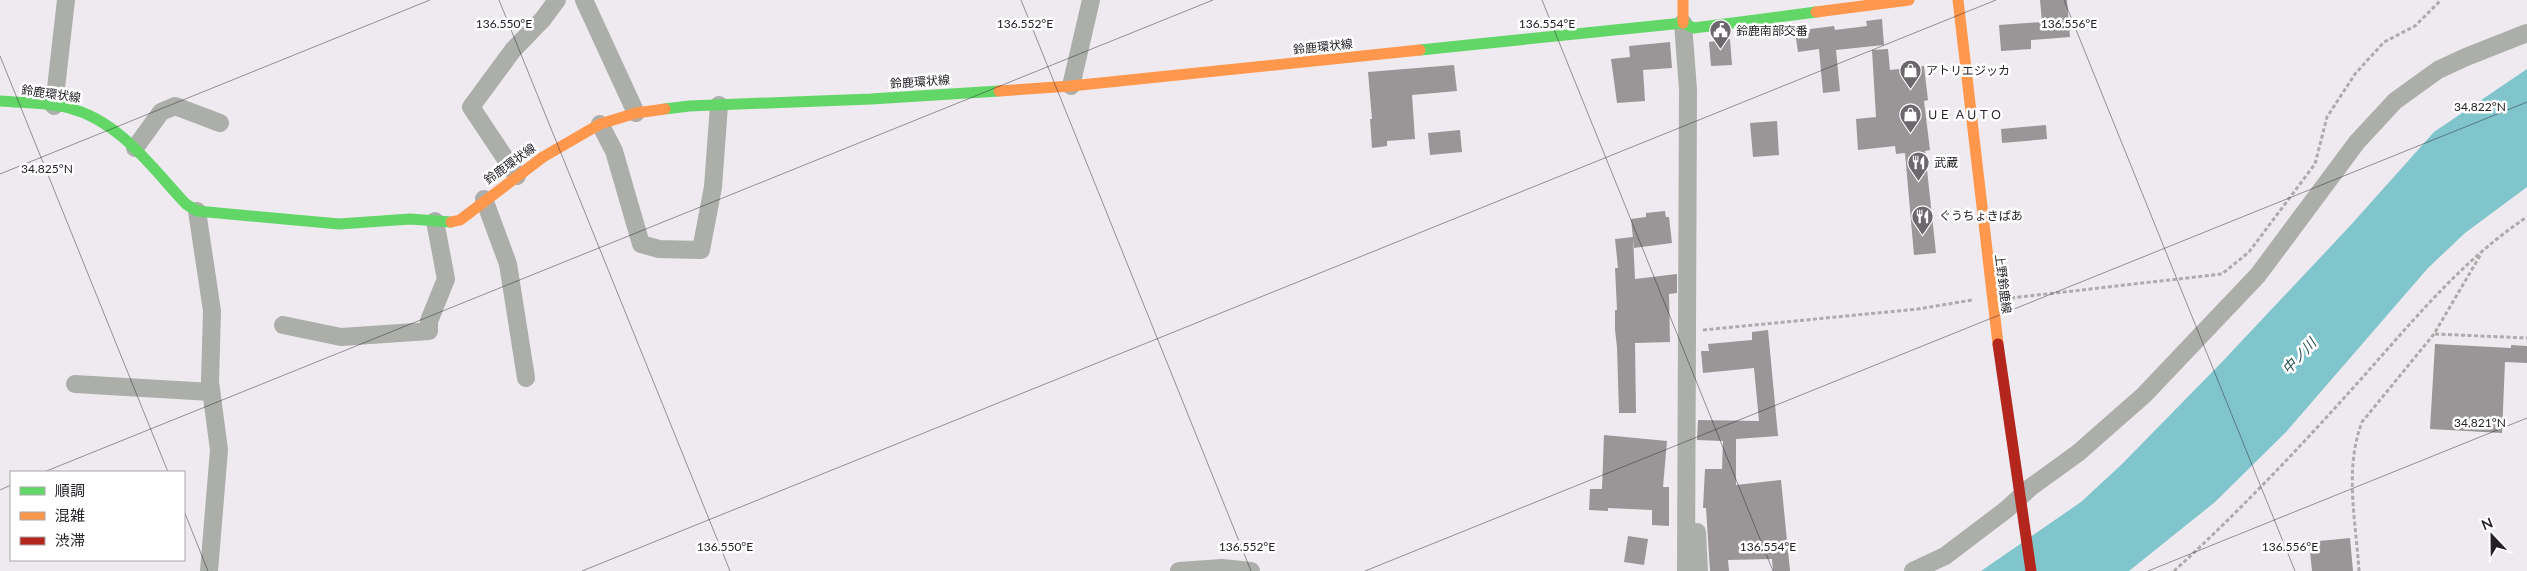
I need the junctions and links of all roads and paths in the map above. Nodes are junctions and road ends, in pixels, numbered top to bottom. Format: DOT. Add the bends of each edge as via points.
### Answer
graph roads {
  1 [pos="66,0"];
  2 [pos="557,0"];
  3 [pos="584,0"];
  4 [pos="1091,0"];
  5 [pos="1684,0"];
  6 [pos="1909,0"];
  7 [pos="1958,0"];
  8 [pos="2440,0"];
  9 [pos="1683,23"];
  10 [pos="2527,33"];
  11 [pos="1071,86"];
  12 [pos="0,101"];
  13 [pos="719,105"];
  14 [pos="54,106"];
  15 [pos="636,113"];
  16 [pos="220,123"];
  17 [pos="600,124"];
  18 [pos="135,148"];
  19 [pos="517,176"];
  20 [pos="484,199"];
  21 [pos="197,211"];
  22 [pos="2527,218"];
  23 [pos="435,221"];
  24 [pos="2483,251"];
  25 [pos="1991,299"];
  26 [pos="284,325"];
  27 [pos="1688,331"];
  28 [pos="2434,334"];
  29 [pos="2527,338"];
  30 [pos="526,378"];
  31 [pos="75,384"];
  32 [pos="211,392"];
  33 [pos="1685,448"];
  34 [pos="2021,502"];
  35 [pos="210,571"];
  36 [pos="1179,571"];
  37 [pos="1251,571"];
  38 [pos="1686,571"];
  39 [pos="1698,571"];
  40 [pos="1913,571"];
  41 [pos="2031,571"];
  42 [pos="2174,571"];
  43 [pos="2359,571"];
  1 -- 14 [label="street"];
  2 -- 19 [label="street" via="513,50 471,107"];
  3 -- 15 [label="street"];
  4 -- 11 [label="street"];
  5 -- 9 [label="main road"];
  6 -- 9 [label="main road, 鈴鹿環状線" via="1694,28"];
  7 -- 25 [label="main road, 上野鈴鹿線"];
  8 -- 25 [label="path" via="2415,26 2384,42 2355,74 2327,118 2315,164 2249,252 2222,274"];
  9 -- 11 [label="main road, 鈴鹿環状線"];
  9 -- 27 [label="street" via="1688,90"];
  10 -- 34 [label="street" via="2438,70 2395,101 2357,142 2258,275 2144,395 2078,453 2031,487"];
  11 -- 13 [label="main road, 鈴鹿環状線"];
  12 -- 14 [label="main road, 鈴鹿環状線"];
  13 -- 15 [label="main road, 鈴鹿環状線"];
  13 -- 17 [label="street" via="713,187 701,250 659,249 642,244 614,151"];
  14 -- 18 [label="main road, 鈴鹿環状線" via="90,114"];
  15 -- 17 [label="main road, 鈴鹿環状線"];
  16 -- 18 [label="street" via="174,106 161,112"];
  17 -- 19 [label="main road, 鈴鹿環状線"];
  18 -- 21 [label="main road, 鈴鹿環状線" via="186,204"];
  19 -- 20 [label="main road, 鈴鹿環状線"];
  20 -- 23 [label="main road, 鈴鹿環状線" via="460,220"];
  20 -- 30 [label="street" via="508,264"];
  21 -- 23 [label="main road, 鈴鹿環状線" via="339,224 410,219"];
  21 -- 32 [label="street" via="212,311"];
  22 -- 24 [label="path" via="2500,235"];
  23 -- 26 [label="street" via="446,278 429,321 429,332 341,337"];
  24 -- 28 [label="path"];
  24 -- 42 [label="path" via="2448,282 2315,431"];
  25 -- 27 [label="path"];
  25 -- 34 [label="main road, 上野鈴鹿線"];
  27 -- 33 [label="street"];
  28 -- 29 [label="path"];
  28 -- 43 [label="path" via="2362,422 2357,435 2352,471"];
  31 -- 32 [label="street"];
  32 -- 35 [label="street" via="218,450"];
  33 -- 38 [label="street"];
  33 -- 39 [label="street" via="1695,468"];
  34 -- 40 [label="street" via="1945,556"];
  34 -- 41 [label="main road, 上野鈴鹿線"];
  36 -- 37 [label="street" via="1222,568"];
}
